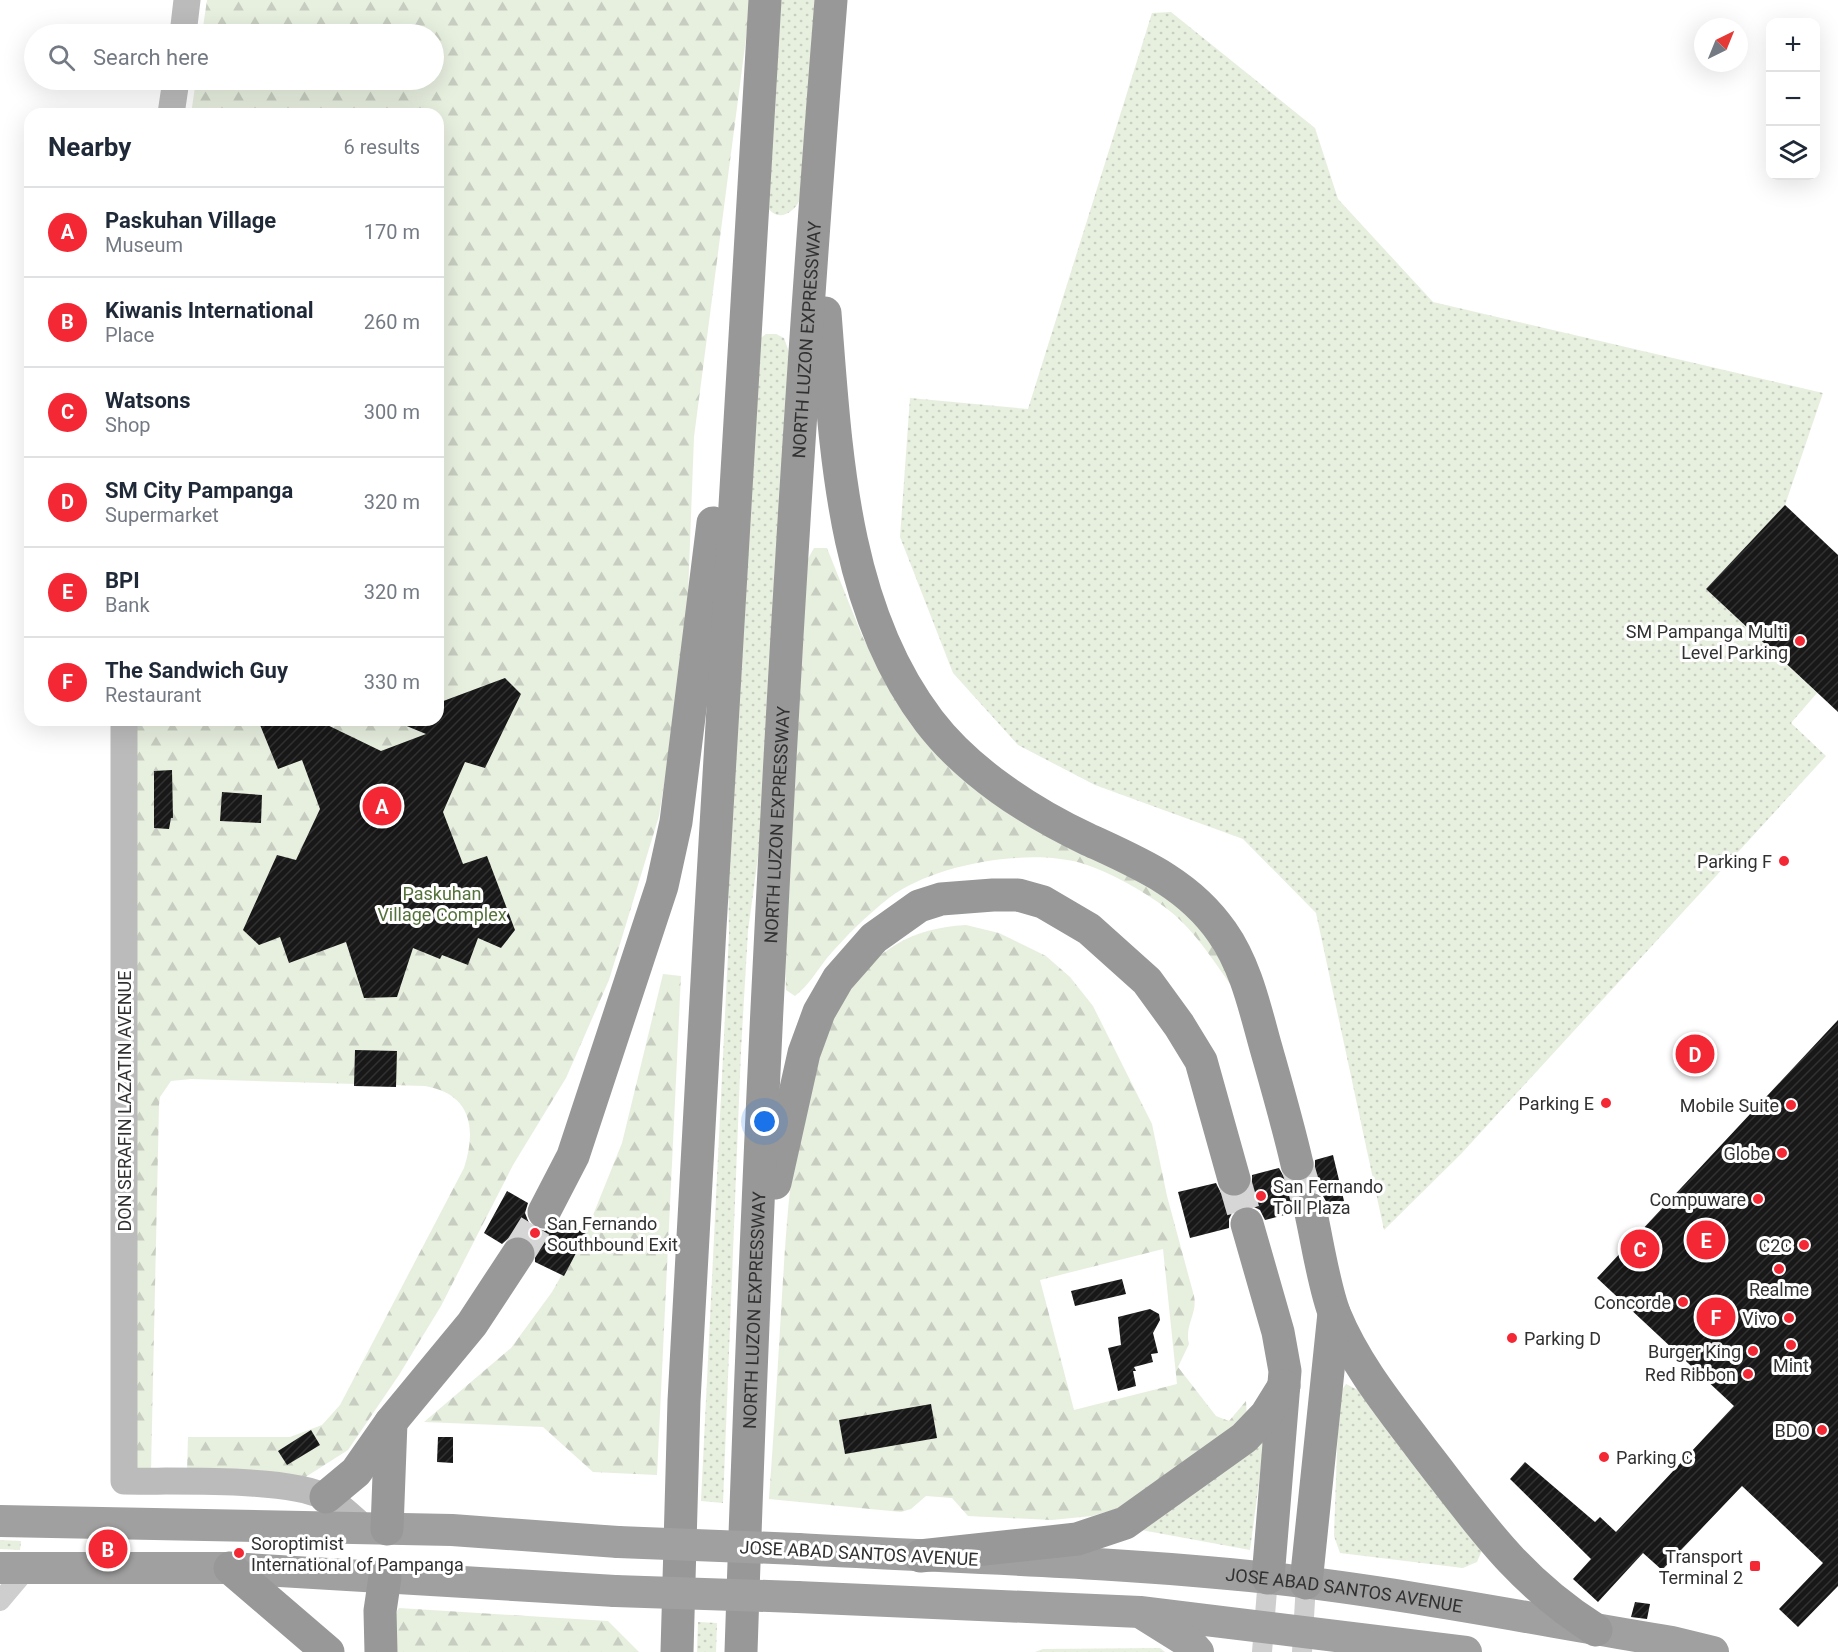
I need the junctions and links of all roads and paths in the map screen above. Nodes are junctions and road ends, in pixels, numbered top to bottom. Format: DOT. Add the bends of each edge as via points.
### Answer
graph roads {
  1 [pos="188,0"];
  2 [pos="765,0"];
  3 [pos="831,0"];
  4 [pos="184,24"];
  5 [pos="175,90"];
  6 [pos="172,108"];
  7 [pos="815,195"];
  8 [pos="750,236"];
  9 [pos="124,726"];
  10 [pos="1297,1164"];
  11 [pos="1234,1179"];
  12 [pos="1310,1209"];
  13 [pos="544,1212"];
  14 [pos="1247,1224"];
  15 [pos="518,1254"];
  16 [pos="1334,1313"];
  17 [pos="753,1315"];
  18 [pos="1284,1386"];
  19 [pos="391,1422"];
  20 [pos="316,1494"];
  21 [pos="0,1521"];
  22 [pos="243,1525"];
  23 [pos="376,1528"];
  24 [pos="920,1556"];
  25 [pos="230,1568"];
  26 [pos="14,1569"];
  27 [pos="385,1577"];
  28 [pos="1268,1578"];
  29 [pos="1306,1583"];
  30 [pos="0,1601"];
  31 [pos="1140,1612"];
  32 [pos="1596,1630"];
  33 [pos="1263,1639"];
  34 [pos="1302,1642"];
  35 [pos="1368,1647"];
  36 [pos="328,1652"];
  37 [pos="381,1652"];
  38 [pos="677,1652"];
  39 [pos="741,1652"];
  40 [pos="1198,1652"];
  41 [pos="1466,1652"];
  42 [pos="1713,1652"];
  1 -- 4 [label="main road"];
  2 -- 8 [label="highway"];
  3 -- 7 [label="highway, NORTH LUZON EXPRESSWAY"];
  5 -- 6 [label="main road"];
  7 -- 10 [label="highway" via="842,497 849,538 893,662 930,722 974,766 1059,824 1171,880 1216,923 1238,961 1252,999"];
  7 -- 17 [label="highway, NORTH LUZON EXPRESSWAY" via="789,569"];
  8 -- 13 [label="highway" via="676,822 652,923 576,1146"];
  8 -- 38 [label="highway" via="686,1377"];
  9 -- 20 [label="main road, DON SERAFIN LAZATIN AVENUE" via="124,1481 246,1484"];
  11 -- 17 [label="highway" via="1202,1061 1147,981 1089,928 1043,902 1018,895 928,902 888,926 862,950 828,993 815,1022 792,1100"];
  12 -- 16 [label="highway"];
  14 -- 18 [label="highway" via="1278,1332"];
  15 -- 19 [label="highway" via="472,1324"];
  16 -- 29 [label="highway"];
  16 -- 32 [label="highway" via="1382,1397 1497,1546 1545,1595"];
  17 -- 39 [label="highway, NORTH LUZON EXPRESSWAY"];
  18 -- 24 [label="highway" via="1266,1415 1244,1438 1125,1523 1077,1539"];
  18 -- 28 [label="highway"];
  19 -- 20 [label="highway" via="351,1478"];
  19 -- 23 [label="highway"];
  20 -- 22 [label="highway"];
  20 -- 23 [label="main road"];
  21 -- 22 [label="highway, JOSE ABAD SANTOS AVENUE"];
  22 -- 23 [label="highway, JOSE ABAD SANTOS AVENUE"];
  23 -- 24 [label="highway, JOSE ABAD SANTOS AVENUE, bridge"];
  23 -- 27 [label="highway"];
  24 -- 28 [label="highway, JOSE ABAD SANTOS AVENUE"];
  25 -- 26 [label="highway"];
  25 -- 27 [label="highway"];
  25 -- 36 [label="highway"];
  26 -- 30 [label="street"];
  27 -- 31 [label="highway, bridge" via="615,1591"];
  27 -- 37 [label="highway" via="380,1611"];
  28 -- 29 [label="highway, JOSE ABAD SANTOS AVENUE"];
  28 -- 33 [label="street"];
  29 -- 32 [label="highway, JOSE ABAD SANTOS AVENUE"];
  29 -- 34 [label="street"];
  31 -- 33 [label="highway"];
  31 -- 40 [label="highway"];
  32 -- 42 [label="highway, JOSE ABAD SANTOS AVENUE"];
  33 -- 34 [label="highway"];
  34 -- 35 [label="highway"];
  35 -- 41 [label="highway"];
}
